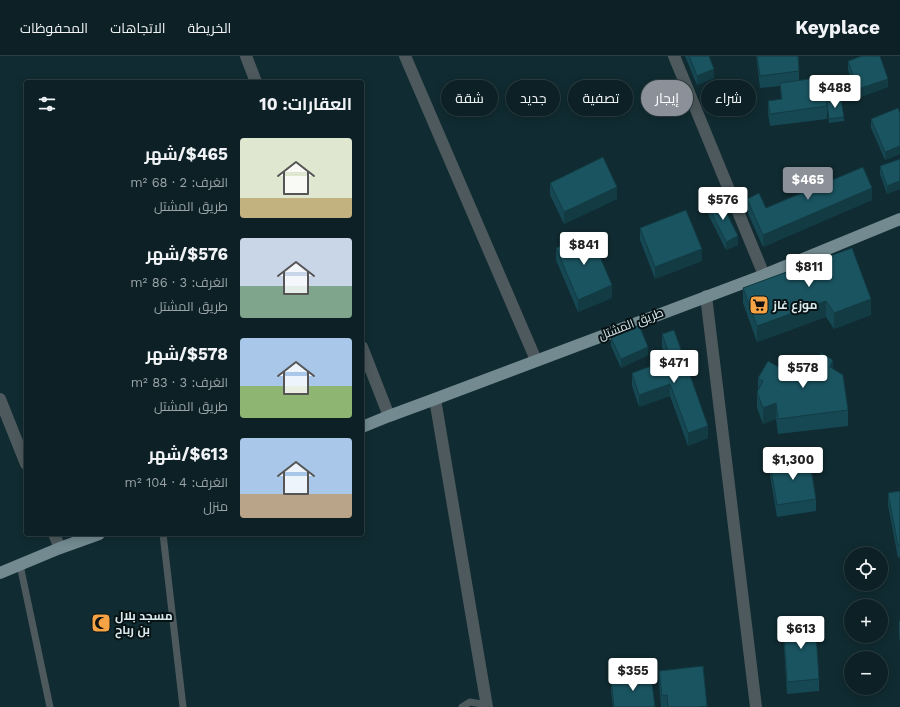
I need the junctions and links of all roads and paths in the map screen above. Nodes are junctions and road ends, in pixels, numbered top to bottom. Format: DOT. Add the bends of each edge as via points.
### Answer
graph roads {
  1 [pos="246,56"];
  2 [pos="405,56"];
  3 [pos="674,56"];
  4 [pos="255,80"];
  5 [pos="900,219"];
  6 [pos="764,274"];
  7 [pos="706,296"];
  8 [pos="364,352"];
  9 [pos="536,360"];
  10 [pos="0,399"];
  11 [pos="435,400"];
  12 [pos="389,416"];
  13 [pos="364,426"];
  14 [pos="24,459"];
  15 [pos="55,536"];
  16 [pos="93,536"];
  17 [pos="163,536"];
  18 [pos="60,548"];
  19 [pos="20,565"];
  20 [pos="0,573"];
  21 [pos="487,706"];
  22 [pos="50,707"];
  23 [pos="183,707"];
  24 [pos="462,707"];
  25 [pos="756,707"];
  1 -- 4 [label="street"];
  2 -- 9 [label="street"];
  3 -- 6 [label="street"];
  5 -- 6 [label="main road, طريق المشتل"];
  6 -- 7 [label="main road, طريق المشتل"];
  7 -- 9 [label="main road, طريق المشتل"];
  7 -- 25 [label="street"];
  8 -- 12 [label="street"];
  9 -- 11 [label="main road, طريق المشتل"];
  10 -- 14 [label="street"];
  11 -- 12 [label="main road, طريق المشتل"];
  11 -- 21 [label="street"];
  12 -- 13 [label="main road, طريق المشتل"];
  15 -- 18 [label="street"];
  16 -- 18 [label="main road"];
  17 -- 23 [label="lane"];
  18 -- 19 [label="main road"];
  19 -- 20 [label="main road"];
  19 -- 22 [label="lane"];
  21 -- 24 [label="lane" via="470,702"];
}
